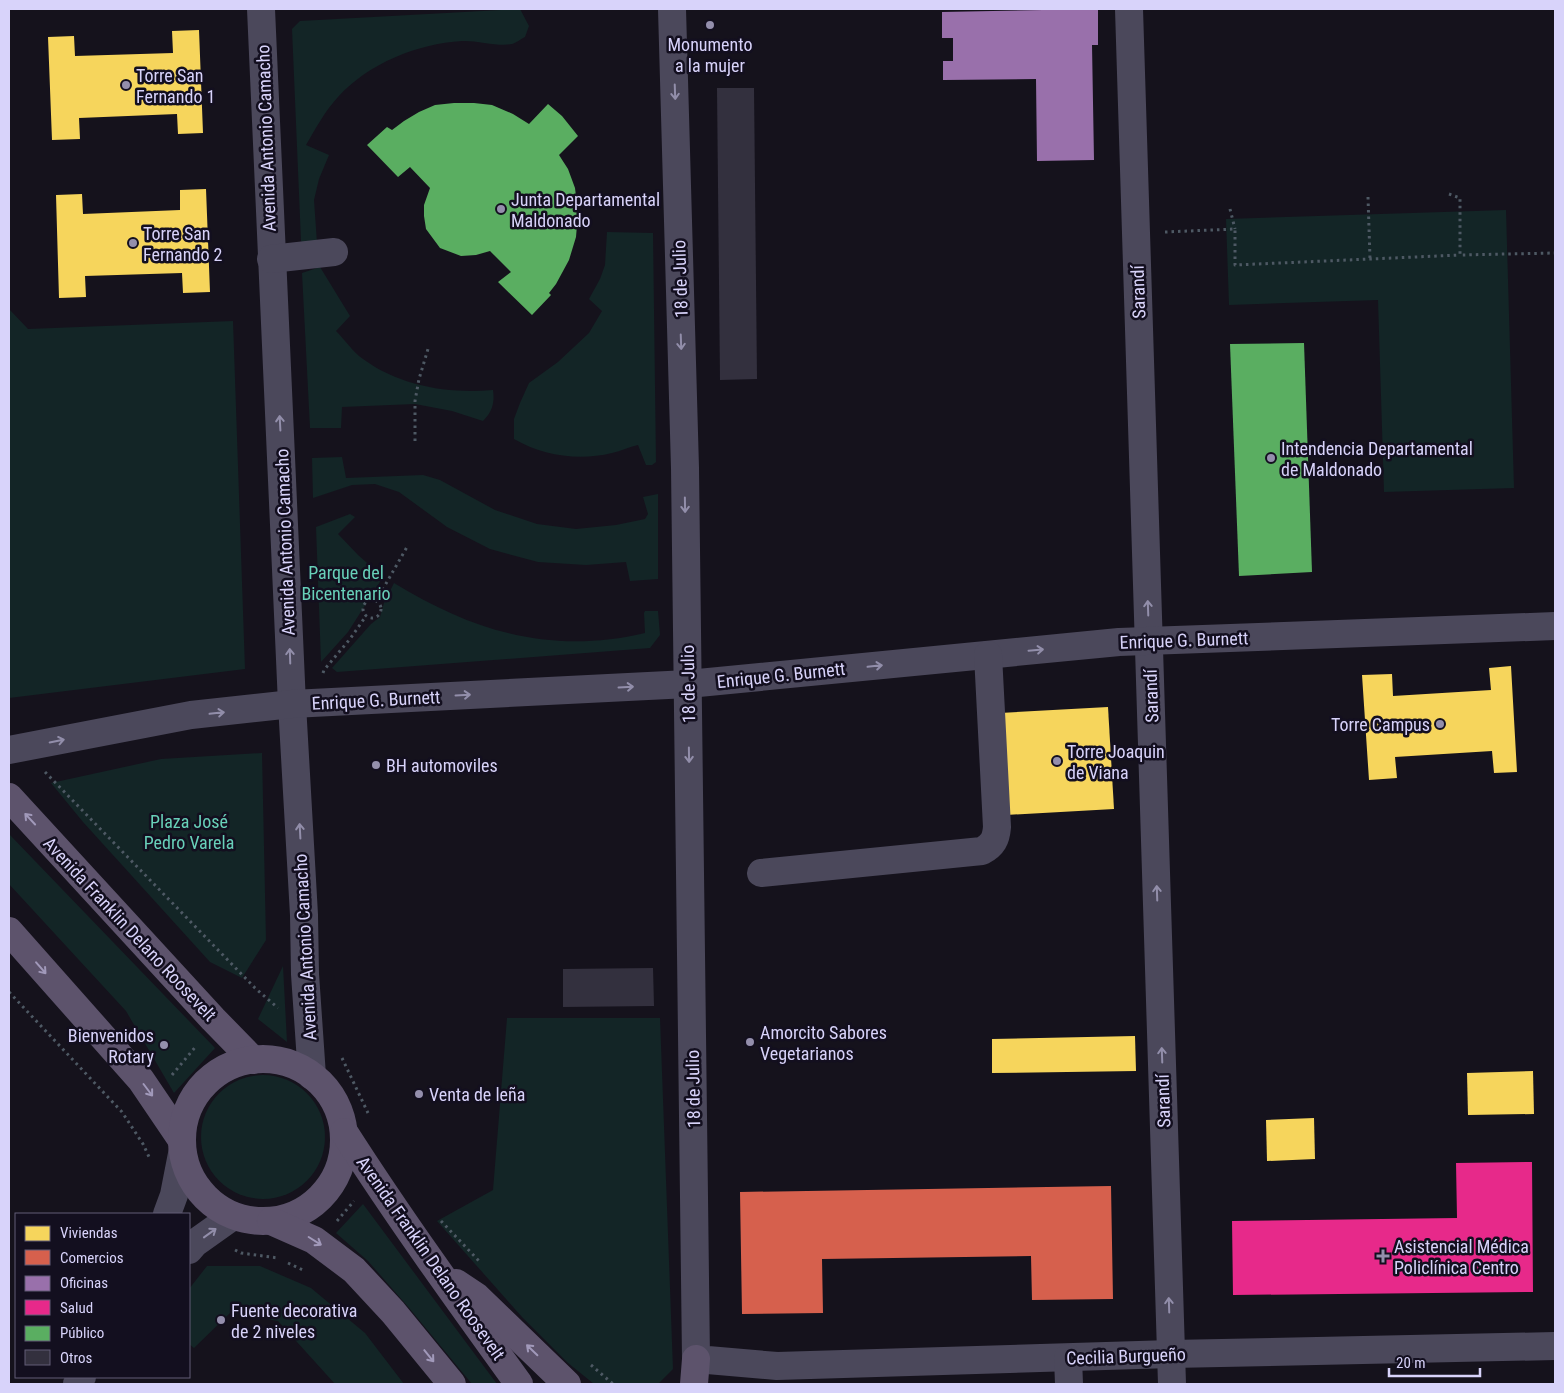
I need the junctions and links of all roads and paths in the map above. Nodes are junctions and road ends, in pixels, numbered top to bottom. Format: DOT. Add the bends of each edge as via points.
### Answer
graph roads {
  1 [pos="261,9"];
  2 [pos="672,9"];
  3 [pos="1129,9"];
  4 [pos="1449,194"];
  5 [pos="1368,197"];
  6 [pos="1230,209"];
  7 [pos="1235,229"];
  8 [pos="1136,233"];
  9 [pos="334,252"];
  10 [pos="1555,253"];
  11 [pos="1460,256"];
  12 [pos="271,260"];
  13 [pos="1370,260"];
  14 [pos="428,348"];
  15 [pos="416,441"];
  16 [pos="407,547"];
  17 [pos="376,601"];
  18 [pos="366,616"];
  19 [pos="1555,626"];
  20 [pos="1149,641"];
  21 [pos="988,654"];
  22 [pos="331,663"];
  23 [pos="688,684"];
  24 [pos="292,704"];
  25 [pos="9,750"];
  26 [pos="9,797"];
  27 [pos="761,873"];
  28 [pos="9,931"];
  29 [pos="9,992"];
  30 [pos="253,1060"];
  31 [pos="312,1076"];
  32 [pos="344,1132"];
  33 [pos="182,1146"];
  34 [pos="170,1205"];
  35 [pos="233,1216"];
  36 [pos="271,1221"];
  37 [pos="197,1243"];
  38 [pos="278,1258"];
  39 [pos="286,1262"];
  40 [pos="308,1273"];
  41 [pos="439,1274"];
  42 [pos="1555,1346"];
  43 [pos="1171,1354"];
  44 [pos="1068,1371"];
  45 [pos="695,1372"];
  46 [pos="778,1375"];
  47 [pos="452,1384"];
  48 [pos="519,1384"];
  49 [pos="567,1384"];
  50 [pos="1172,1384"];
  1 -- 12 [label="street, Avenida Antonio Camacho"];
  2 -- 23 [label="street, 18 de Julio, one-way"];
  3 -- 8 [label="street, Sarandí"];
  4 -- 11 [label="path" via="1460,198"];
  5 -- 13 [label="path"];
  6 -- 7 [label="path"];
  7 -- 8 [label="path"];
  7 -- 13 [label="path" via="1235,264"];
  20 -- 8 [label="street, Sarandí, one-way"];
  9 -- 12 [label="street"];
  10 -- 11 [label="path"];
  11 -- 13 [label="path"];
  24 -- 12 [label="street, Avenida Antonio Camacho, one-way"];
  14 -- 15 [label="path" via="415,401"];
  16 -- 17 [label="path"];
  17 -- 18 [label="path" via="369,601 363,606"];
  17 -- 18 [label="path" via="380,607 379,614 372,618"];
  18 -- 22 [label="path"];
  19 -- 20 [label="street, Enrique G. Burnett"];
  21 -- 20 [label="street, Enrique G. Burnett, one-way"];
  43 -- 20 [label="street, Sarandí, one-way"];
  23 -- 21 [label="street, Enrique G. Burnett, one-way"];
  21 -- 27 [label="street" via="997,827 997,838 990,847 982,851"];
  24 -- 23 [label="street, Enrique G. Burnett, one-way"];
  23 -- 45 [label="street, 18 de Julio, one-way"];
  25 -- 24 [label="street, Enrique G. Burnett, one-way" via="191,715"];
  31 -- 24 [label="street, Avenida Antonio Camacho, one-way"];
  30 -- 26 [label="main road, Avenida Franklin Delano Roosevelt, one-way"];
  28 -- 33 [label="main road, one-way" via="141,1080"];
  29 -- 34 [label="path" via="122,1112 143,1144"];
  30 -- 31 [label="main road" via="274,1060"];
  30 -- 33 [label="main road" via="231,1066 211,1078 195,1095 185,1116"];
  31 -- 32 [label="main road" via="328,1091"];
  32 -- 36 [label="main road" via="342,1158 328,1188 317,1201 295,1215"];
  32 -- 41 [label="main road, Avenida Franklin Delano Roosevelt"];
  33 -- 34 [label="street"];
  33 -- 35 [label="main road" via="197,1188 213,1205"];
  35 -- 36 [label="main road"];
  37 -- 35 [label="street, one-way"];
  36 -- 47 [label="main road, one-way" via="314,1240 354,1270 394,1312"];
  37 -- 38 [label="path"];
  39 -- 40 [label="path"];
  41 -- 48 [label="main road, Avenida Franklin Delano Roosevelt"];
  49 -- 41 [label="main road, one-way" via="477,1297"];
  42 -- 43 [label="street, Cecilia Burgueño"];
  43 -- 44 [label="street, Cecilia Burgueño"];
  43 -- 50 [label="street, Sarandí"];
  44 -- 46 [label="street, Cecilia Burgueño"];
  45 -- 46 [label="street, Cecilia Burgueño"];
}
